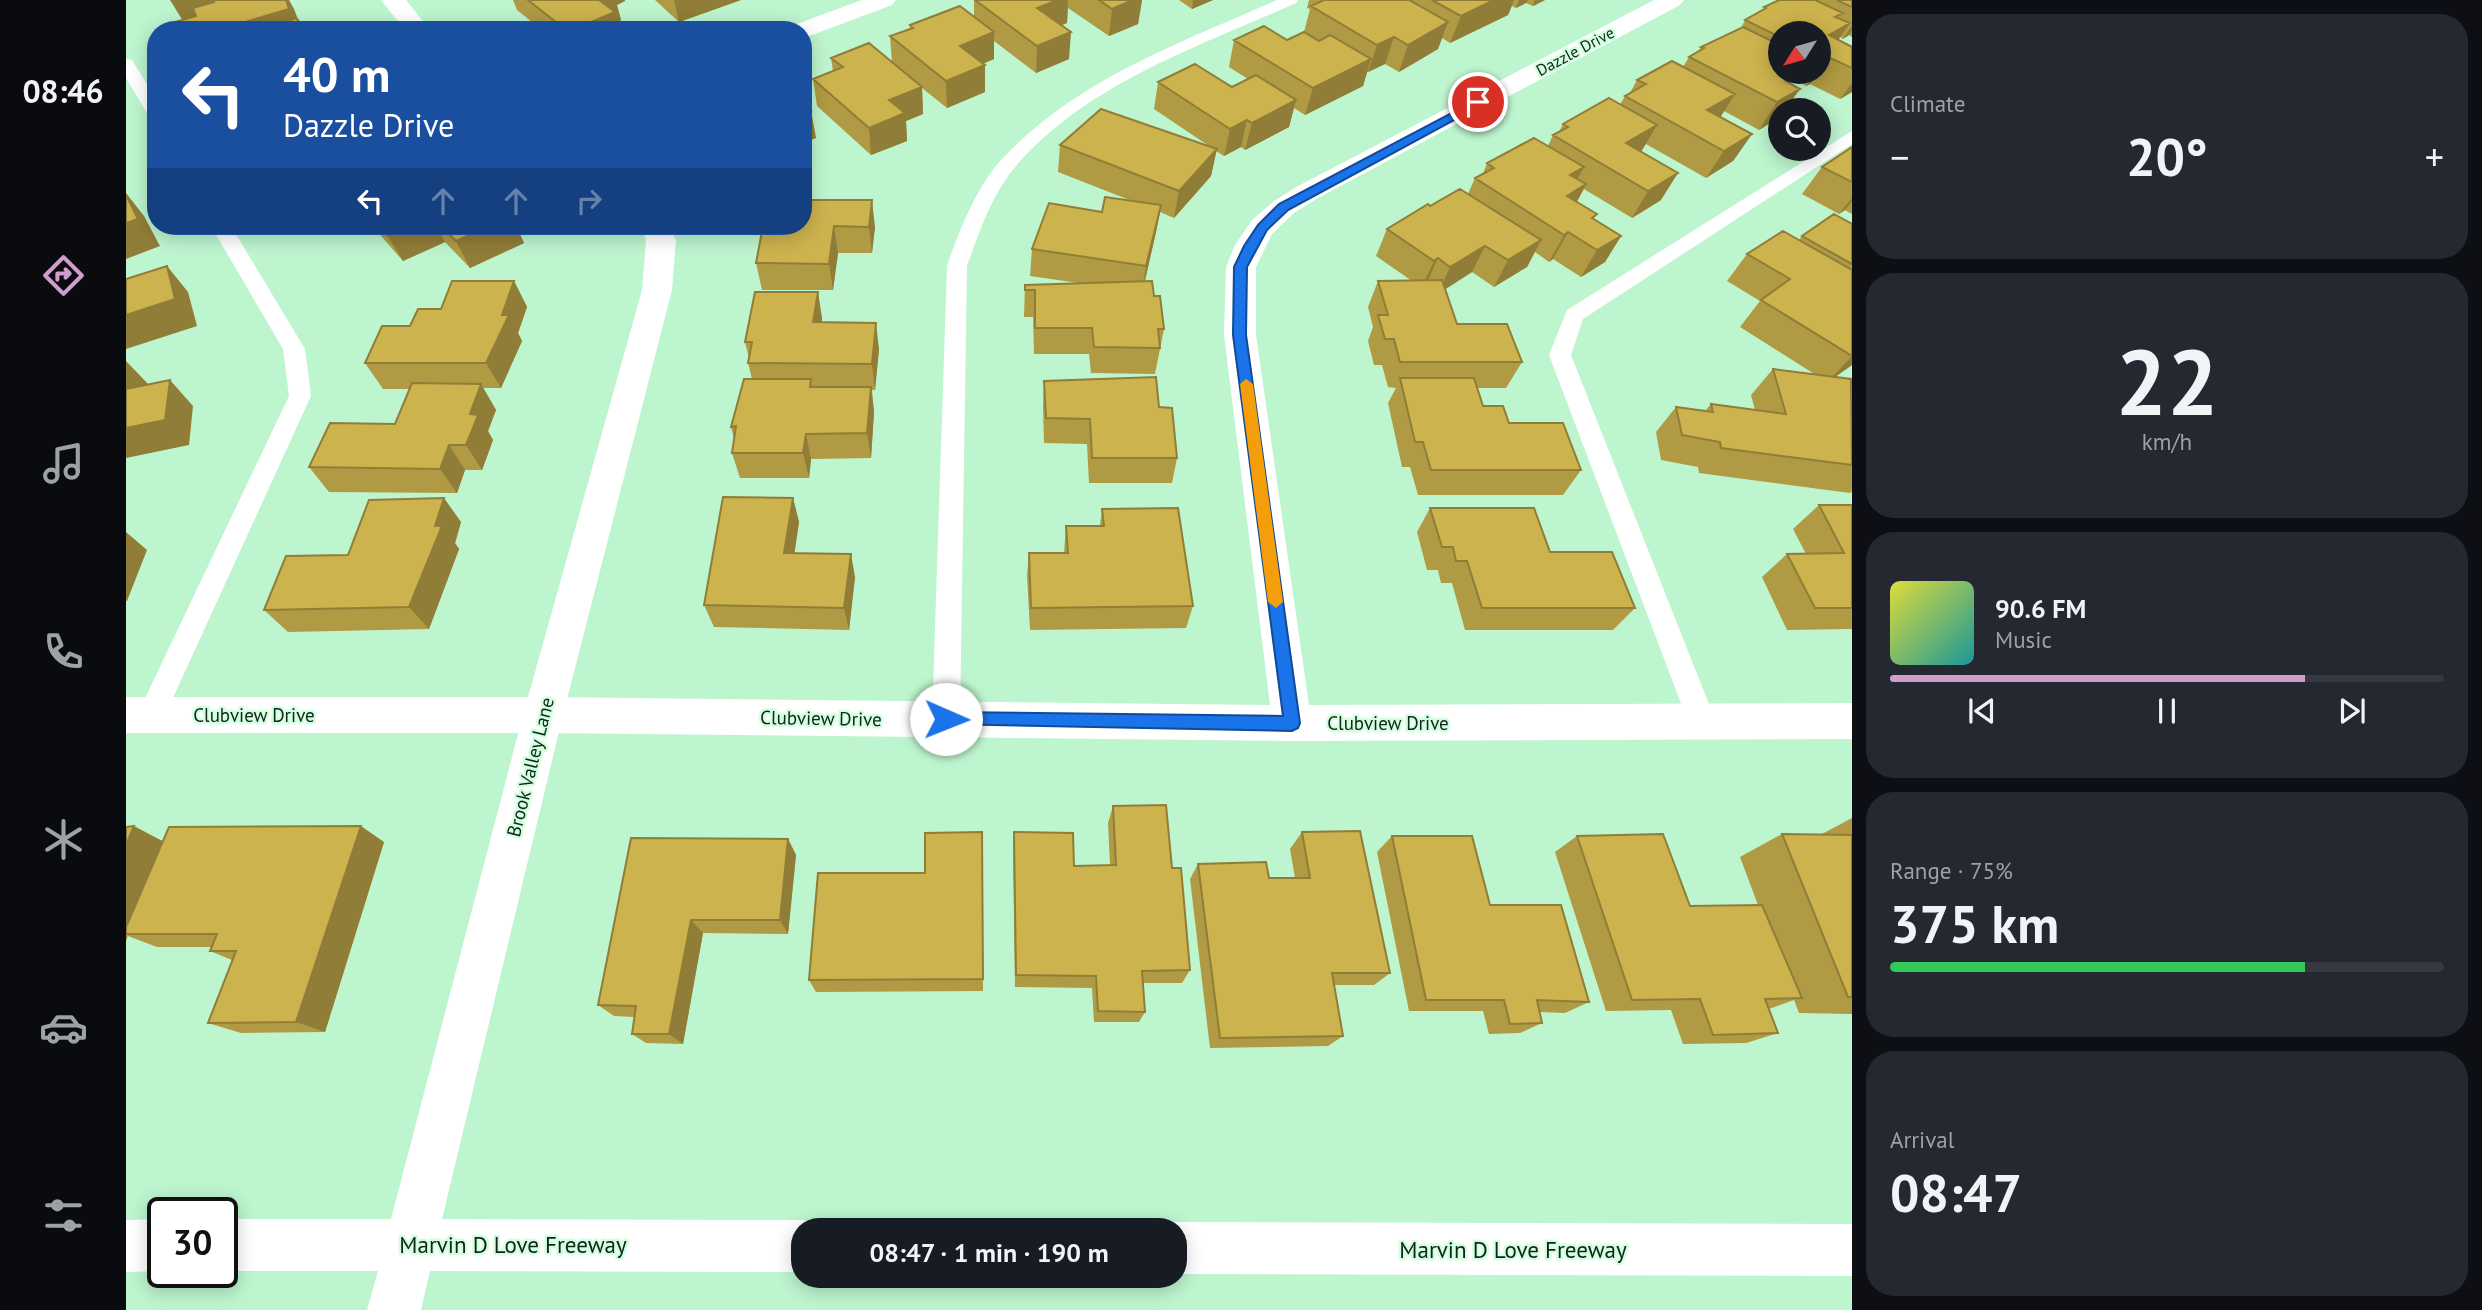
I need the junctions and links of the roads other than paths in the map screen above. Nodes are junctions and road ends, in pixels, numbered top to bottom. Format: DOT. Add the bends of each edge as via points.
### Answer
graph roads {
  1 [pos="393,0"];
  2 [pos="884,0"];
  3 [pos="1290,0"];
  4 [pos="1672,0"];
  5 [pos="410,21"];
  6 [pos="812,27"];
  7 [pos="126,64"];
  8 [pos="147,99"];
  9 [pos="1852,136"];
  10 [pos="226,235"];
  11 [pos="659,235"];
  12 [pos="139,715"];
  13 [pos="544,715"];
  14 [pos="946,719"];
  15 [pos="1852,721"];
  16 [pos="1702,722"];
  17 [pos="1292,723"];
  18 [pos="411,1243"];
  19 [pos="147,1245"];
  20 [pos="238,1245"];
  21 [pos="126,1246"];
  22 [pos="791,1246"];
  23 [pos="1187,1248"];
  24 [pos="1852,1250"];
  25 [pos="394,1310"];
  1 -- 5 [label="street"];
  2 -- 6 [label="street"];
  3 -- 14 [label="lane" via="1124,74 1069,108 1008,163 974,218 957,266"];
  4 -- 17 [label="street, Dazzle Drive" via="1308,192 1284,207 1250,246 1241,267 1240,335"];
  7 -- 8 [label="lane"];
  9 -- 16 [label="lane" via="1574,315 1560,355"];
  10 -- 12 [label="lane" via="294,349 300,396"];
  11 -- 13 [label="street, Brook Valley Lane" via="657,290"];
  12 -- 13 [label="street, Clubview Drive"];
  13 -- 14 [label="street, Clubview Drive"];
  13 -- 18 [label="street, Brook Valley Lane"];
  14 -- 17 [label="street, Clubview Drive"];
  15 -- 16 [label="street, Clubview Drive"];
  16 -- 17 [label="street, Clubview Drive"];
  18 -- 20 [label="street, Marvin D Love Freeway"];
  18 -- 22 [label="street, Marvin D Love Freeway"];
  18 -- 25 [label="street, Brook Valley Lane"];
  19 -- 21 [label="street"];
  23 -- 24 [label="street, Marvin D Love Freeway"];
}
